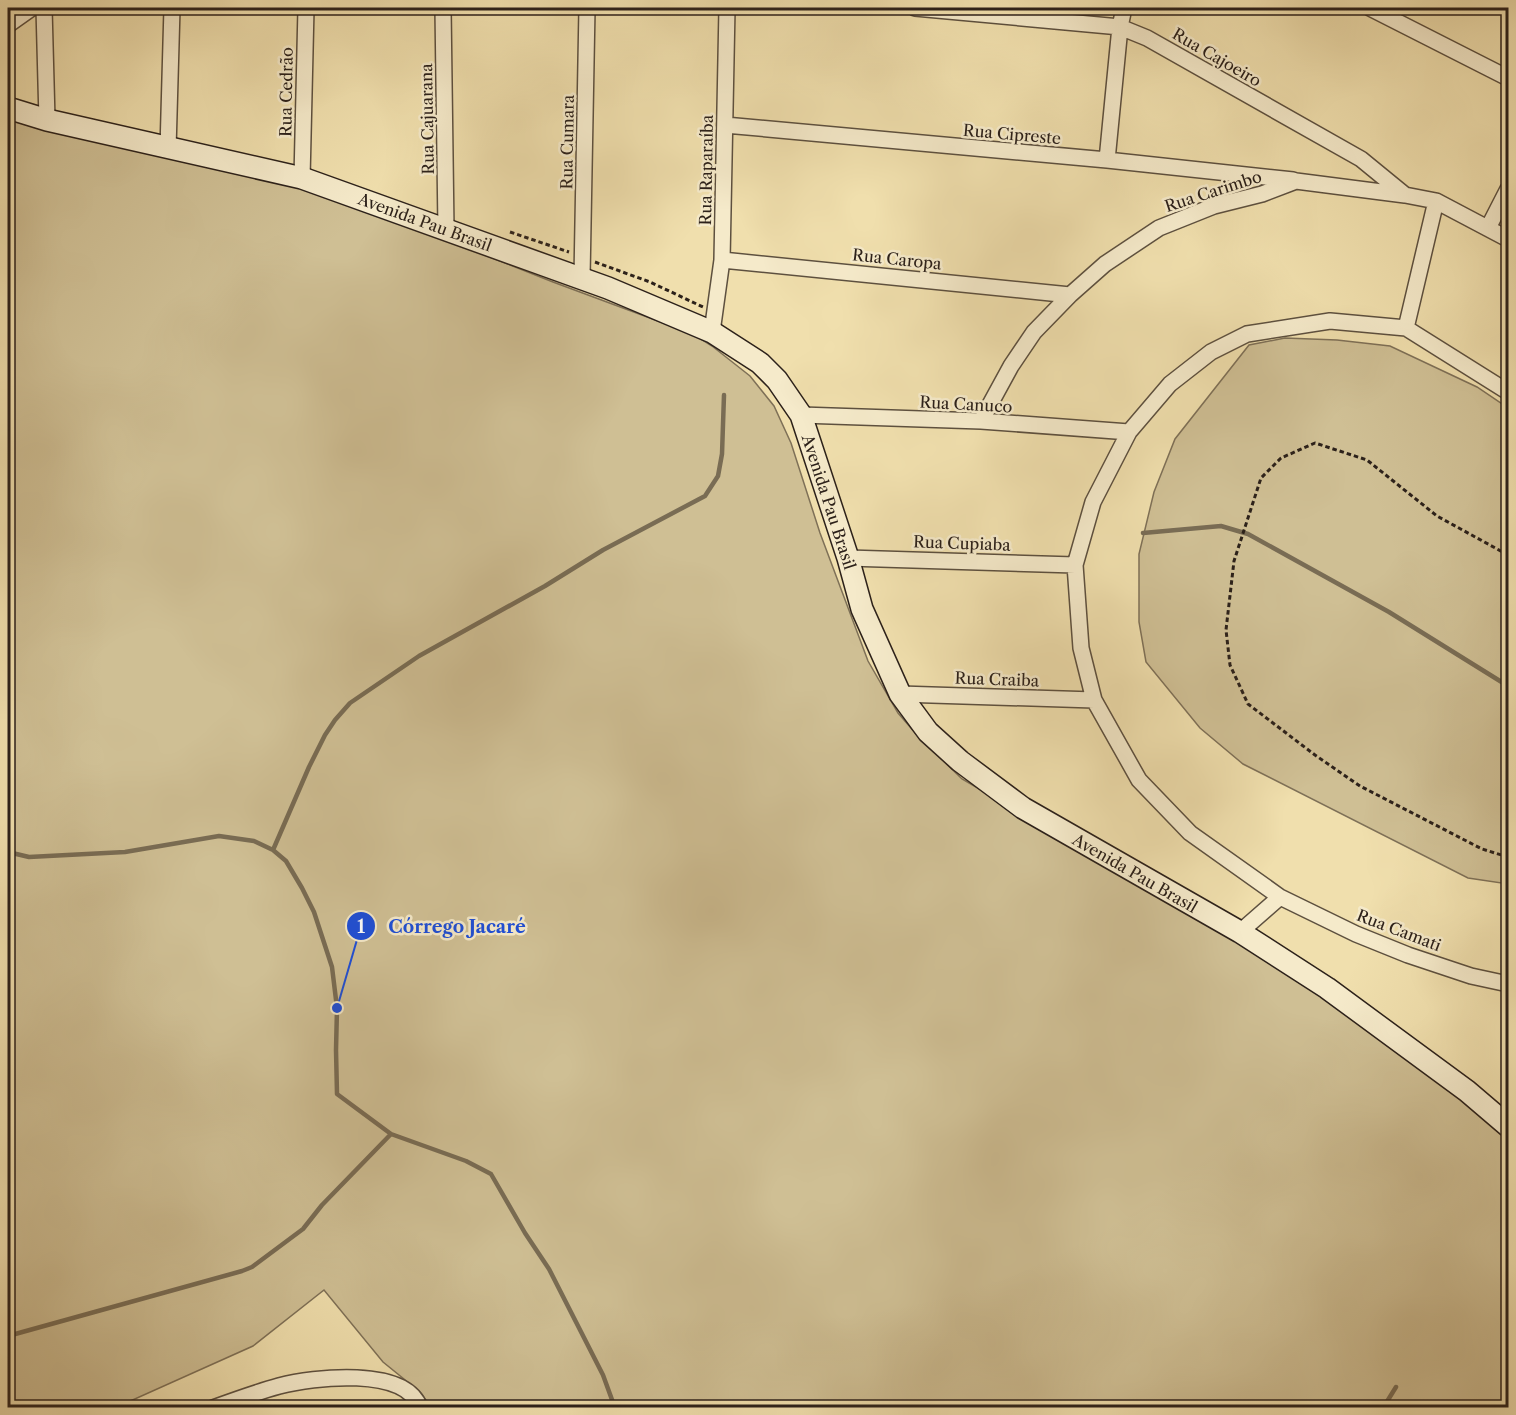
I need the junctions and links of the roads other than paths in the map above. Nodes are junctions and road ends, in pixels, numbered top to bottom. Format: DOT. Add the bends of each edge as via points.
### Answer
graph roads {
  1 [pos="32,8"];
  2 [pos="44,8"];
  3 [pos="172,8"];
  4 [pos="306,8"];
  5 [pos="443,8"];
  6 [pos="587,8"];
  7 [pos="727,8"];
  8 [pos="915,8"];
  9 [pos="1124,8"];
  10 [pos="1370,8"];
  11 [pos="8,25"];
  12 [pos="1120,27"];
  13 [pos="1509,78"];
  14 [pos="8,108"];
  15 [pos="47,120"];
  16 [pos="725,125"];
  17 [pos="168,149"];
  18 [pos="1107,160"];
  19 [pos="302,178"];
  20 [pos="1296,180"];
  21 [pos="1509,189"];
  22 [pos="1405,195"];
  23 [pos="1436,201"];
  24 [pos="1488,228"];
  25 [pos="446,230"];
  26 [pos="1509,239"];
  27 [pos="722,260"];
  28 [pos="582,267"];
  29 [pos="1070,294"];
  30 [pos="714,323"];
  31 [pos="1406,328"];
  32 [pos="1509,392"];
  33 [pos="801,415"];
  34 [pos="981,421"];
  35 [pos="1129,432"];
  36 [pos="848,558"];
  37 [pos="1075,564"];
  38 [pos="900,694"];
  39 [pos="1094,700"];
  40 [pos="1280,897"];
  41 [pos="1240,932"];
  42 [pos="1509,984"];
  43 [pos="1509,1126"];
  44 [pos="213,1407"];
  45 [pos="420,1407"];
  1 -- 11 [label="street"];
  2 -- 15 [label="street"];
  3 -- 17 [label="street"];
  4 -- 19 [label="street, Rua Cedrão"];
  5 -- 25 [label="street, Rua Cajuarana"];
  6 -- 28 [label="street, Rua Cumara"];
  7 -- 16 [label="street, Rua Raparaíba"];
  8 -- 12 [label="street, Rua Cajoeiro"];
  9 -- 12 [label="street"];
  10 -- 13 [label="street"];
  12 -- 18 [label="street"];
  12 -- 22 [label="street, Rua Cajoeiro" via="1147,38 1361,159"];
  14 -- 15 [label="main road, Avenida Pau Brasil"];
  15 -- 17 [label="main road, Avenida Pau Brasil"];
  16 -- 18 [label="street, Rua Cipreste"];
  16 -- 27 [label="street, Rua Raparaíba"];
  17 -- 19 [label="main road, Avenida Pau Brasil"];
  18 -- 20 [label="street, Rua Cipreste"];
  19 -- 25 [label="main road, Avenida Pau Brasil"];
  20 -- 22 [label="street"];
  20 -- 29 [label="street, Rua Carimbo" via="1160,228 1105,264"];
  21 -- 24 [label="street"];
  22 -- 23 [label="street"];
  23 -- 24 [label="street"];
  23 -- 31 [label="street"];
  24 -- 26 [label="street"];
  25 -- 28 [label="main road, Avenida Pau Brasil"];
  27 -- 29 [label="street, Rua Caropa"];
  27 -- 30 [label="street, Rua Raparaíba"];
  28 -- 30 [label="main road, Avenida Pau Brasil"];
  29 -- 34 [label="street, Rua Carimbo" via="1034,333"];
  30 -- 33 [label="main road, Avenida Pau Brasil" via="777,380"];
  31 -- 32 [label="street"];
  31 -- 35 [label="street" via="1330,321 1247,334 1210,352 1170,384"];
  33 -- 34 [label="street, Rua Canuco"];
  33 -- 36 [label="main road, Avenida Pau Brasil"];
  34 -- 35 [label="street, Rua Canuco"];
  35 -- 37 [label="street" via="1094,502"];
  36 -- 37 [label="street, Rua Cupiaba"];
  36 -- 38 [label="main road, Avenida Pau Brasil" via="862,609"];
  37 -- 39 [label="street, Rua Camati" via="1081,648"];
  38 -- 39 [label="street, Rua Craiba"];
  38 -- 41 [label="main road, Avenida Pau Brasil" via="928,732 1023,808"];
  39 -- 40 [label="street, Rua Camati" via="1139,780 1190,833"];
  40 -- 41 [label="street"];
  40 -- 42 [label="street, Rua Camati" via="1408,955"];
  41 -- 43 [label="main road, Avenida Pau Brasil" via="1327,988"];
  44 -- 45 [label="street" via="282,1386 329,1379 376,1379 400,1386"];
}
